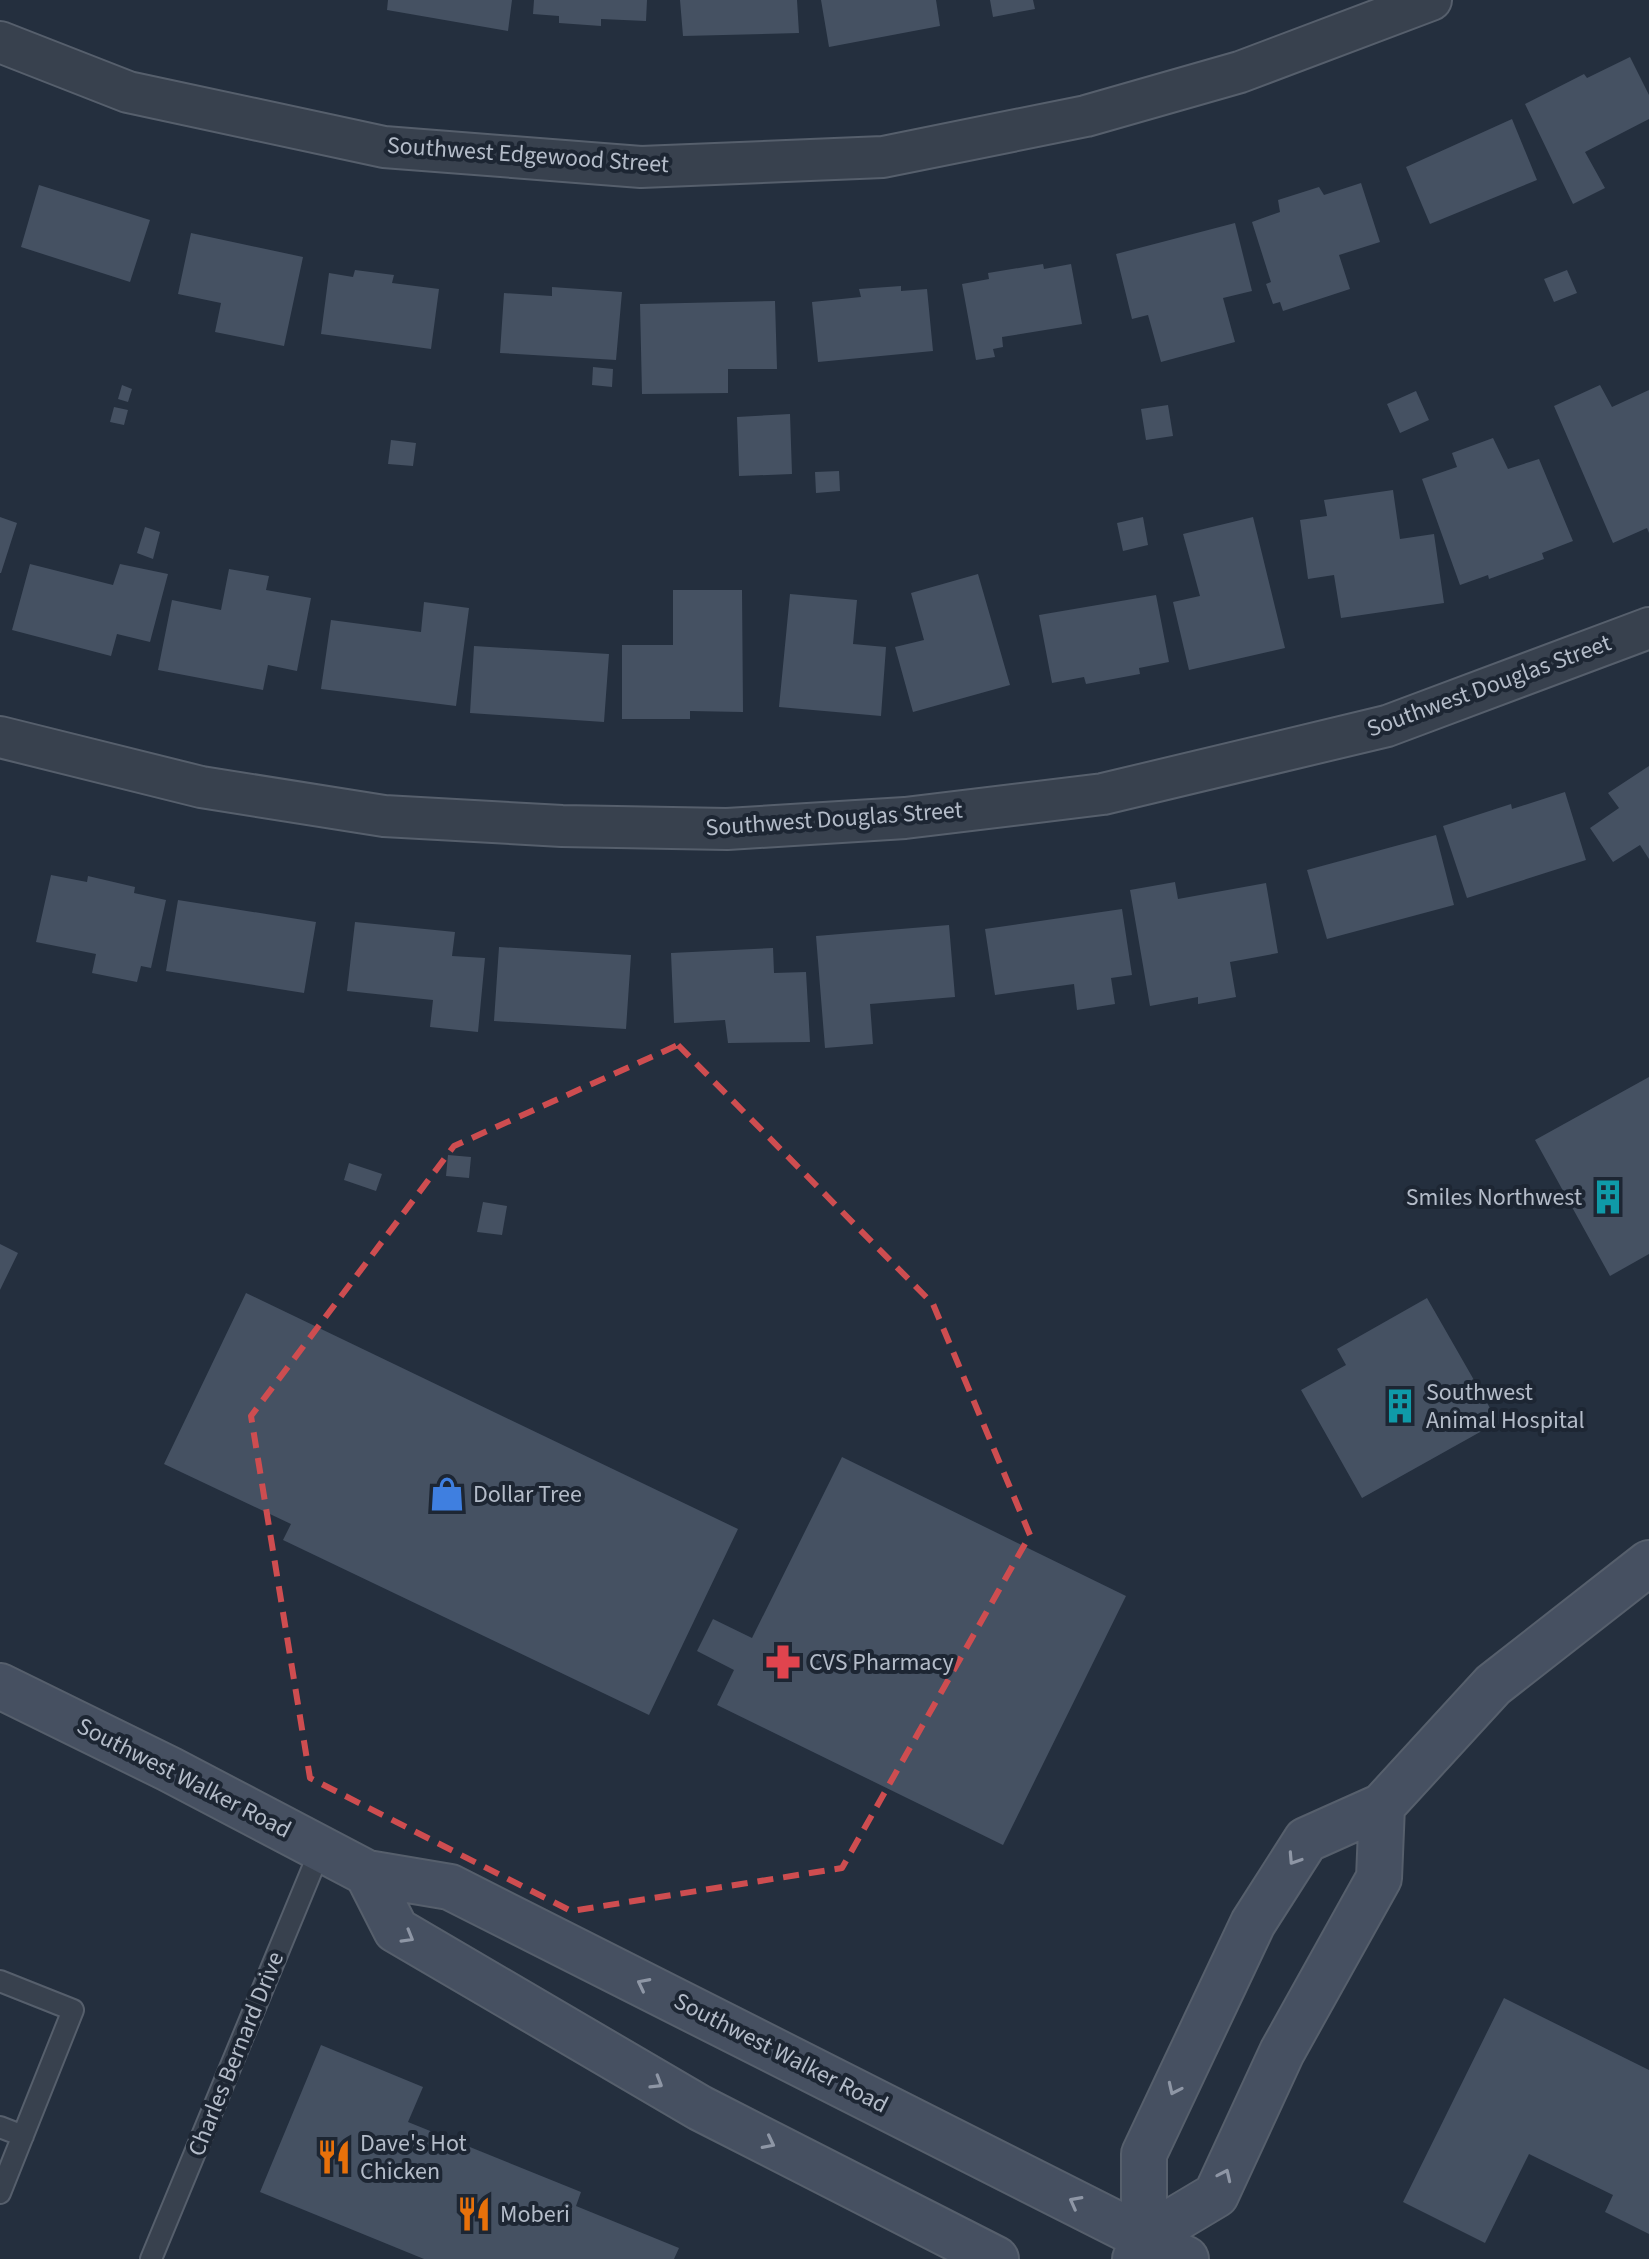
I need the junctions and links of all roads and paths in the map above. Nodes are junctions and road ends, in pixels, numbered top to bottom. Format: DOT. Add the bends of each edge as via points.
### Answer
graph roads {
  1 [pos="1431,0"];
  2 [pos="0,42"];
  3 [pos="1649,628"];
  4 [pos="0,737"];
  5 [pos="1649,1563"];
  6 [pos="0,1686"];
  7 [pos="1382,1806"];
  8 [pos="321,1848"];
  9 [pos="367,1873"];
  10 [pos="0,1981"];
  11 [pos="0,2127"];
  12 [pos="23,2136"];
  13 [pos="0,2193"];
  14 [pos="1140,2249"];
  15 [pos="151,2259"];
  16 [pos="996,2259"];
  17 [pos="1186,2259"];
  1 -- 2 [label="street, Southwest Edgewood Street" via="1240,72 1086,116 883,157 641,167 384,147 128,92"];
  3 -- 4 [label="street, Southwest Douglas Street" via="1387,726 1103,794 891,819 727,829 384,816 201,787"];
  5 -- 7 [label="main road" via="1493,1685"];
  6 -- 8 [label="main road, Southwest Walker Road"];
  14 -- 7 [label="main road, one-way" via="1216,2195 1282,2052 1379,1878"];
  7 -- 14 [label="main road, one-way" via="1306,1840 1253,1923 1144,2154"];
  8 -- 9 [label="main road, Southwest Walker Road"];
  8 -- 15 [label="lane, Charles Bernard Drive"];
  14 -- 9 [label="main road, Southwest Walker Road, one-way" via="450,1887"];
  9 -- 16 [label="main road, one-way" via="396,1930 700,2108"];
  10 -- 12 [label="lane" via="73,2010"];
  11 -- 12 [label="lane"];
  12 -- 13 [label="lane"];
  14 -- 17 [label="main road, Southwest Walker Road"];
}
